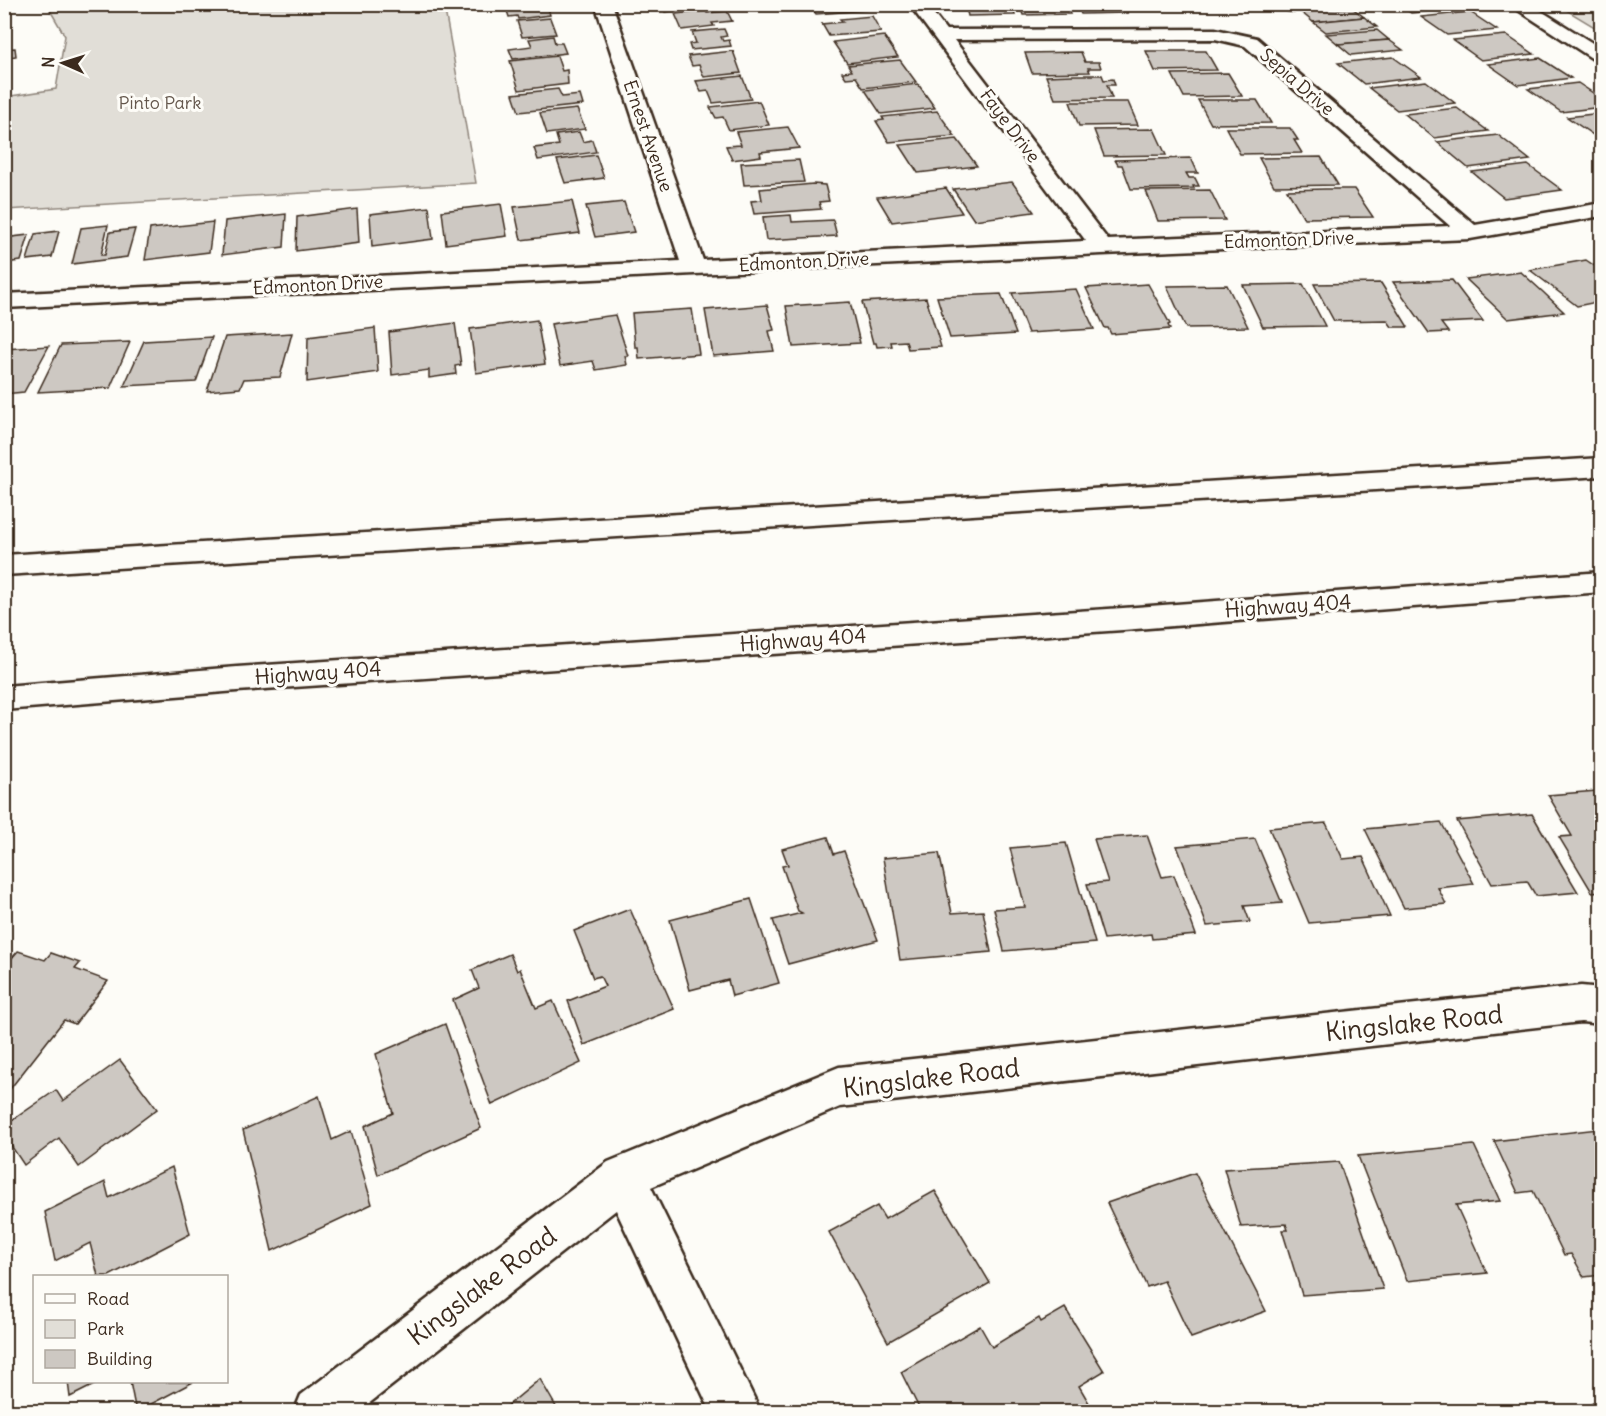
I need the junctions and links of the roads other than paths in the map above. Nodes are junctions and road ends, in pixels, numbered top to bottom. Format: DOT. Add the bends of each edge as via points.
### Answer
graph roads {
  1 [pos="603,4"];
  2 [pos="917,4"];
  3 [pos="1517,4"];
  4 [pos="940,35"];
  5 [pos="1602,57"];
  6 [pos="1602,209"];
  7 [pos="1470,232"];
  8 [pos="1102,247"];
  9 [pos="694,267"];
  10 [pos="4,301"];
  11 [pos="1602,467"];
  12 [pos="4,566"];
  13 [pos="1602,582"];
  14 [pos="70,694"];
  15 [pos="4,698"];
  16 [pos="4,711"];
  17 [pos="1602,1006"];
  18 [pos="623,1178"];
  19 [pos="318,1412"];
  20 [pos="737,1412"];
  1 -- 9 [label="main road, Ernest Avenue"];
  2 -- 4 [label="main road, Faye Drive"];
  3 -- 5 [label="main road"];
  4 -- 7 [label="main road, Sepia Drive" via="1215,34 1251,42"];
  4 -- 8 [label="main road, Faye Drive"];
  6 -- 7 [label="main road, Edmonton Drive"];
  7 -- 8 [label="main road, Edmonton Drive"];
  8 -- 9 [label="main road, Edmonton Drive"];
  9 -- 10 [label="main road, Edmonton Drive"];
  11 -- 12 [label="main road"];
  13 -- 14 [label="main road, Highway 404"];
  14 -- 15 [label="main road, Highway 404"];
  14 -- 16 [label="main road"];
  17 -- 18 [label="main road, Kingslake Road" via="1581,1004 839,1087"];
  18 -- 19 [label="main road, Kingslake Road"];
  18 -- 20 [label="main road"];
}
